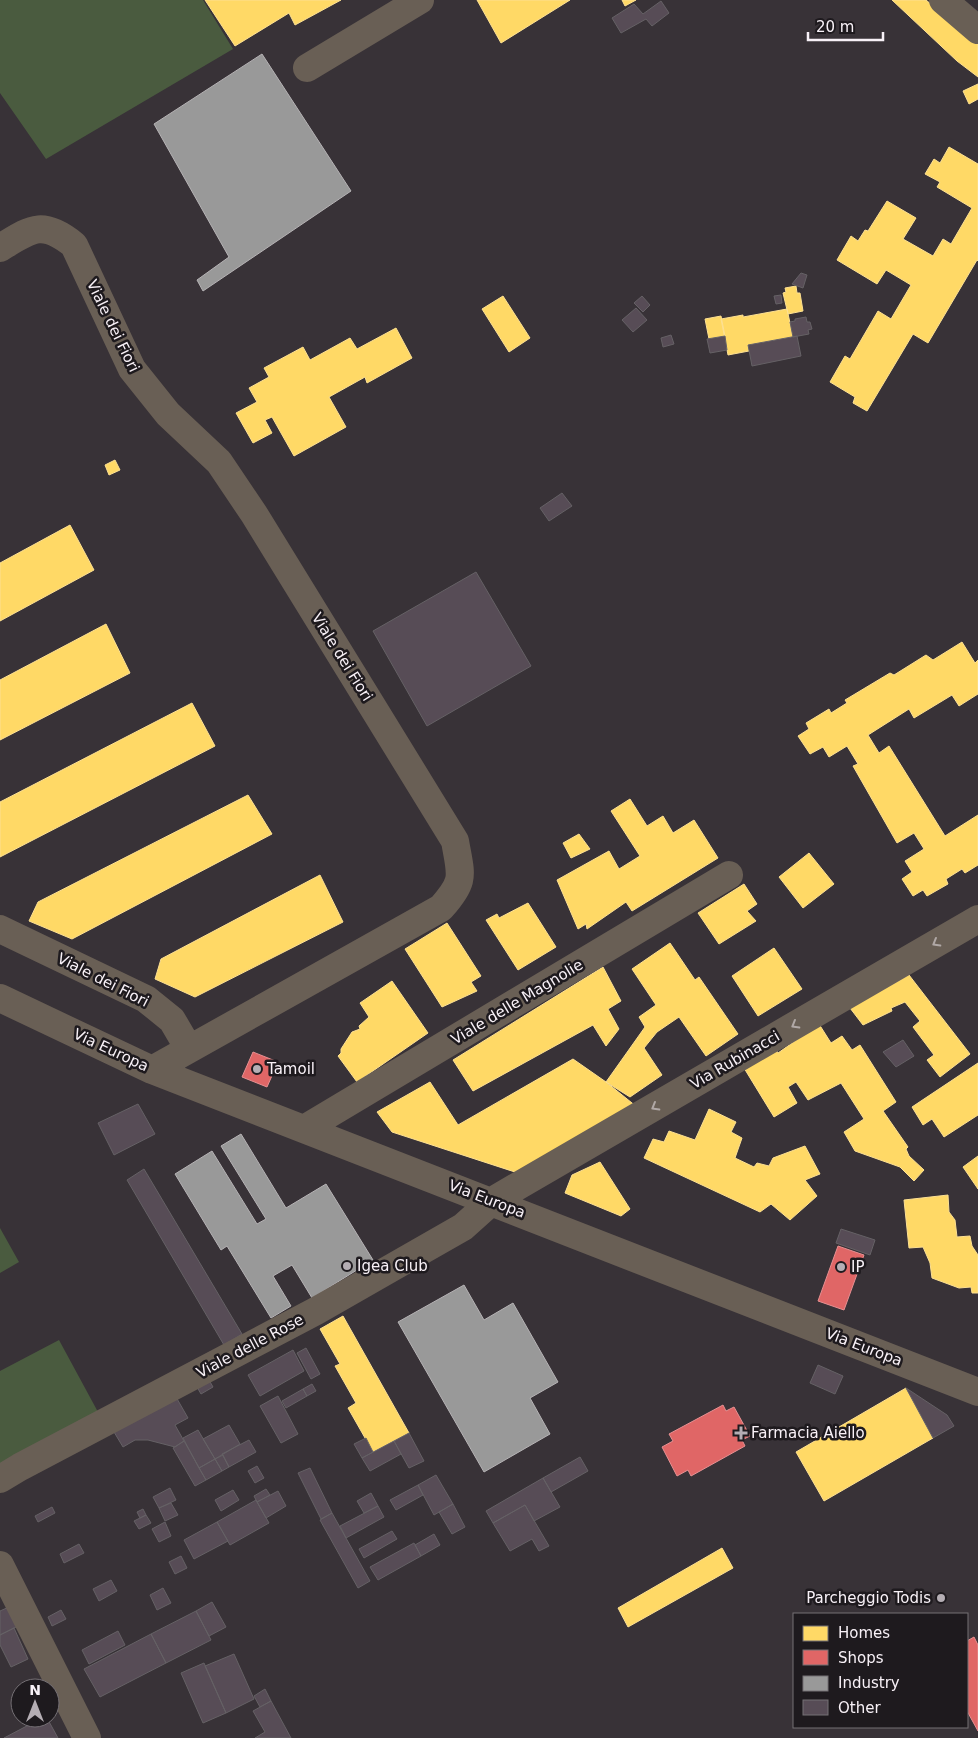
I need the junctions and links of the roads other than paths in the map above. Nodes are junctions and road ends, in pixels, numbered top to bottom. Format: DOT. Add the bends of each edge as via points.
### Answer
graph roads {
  1 [pos="420,0"];
  2 [pos="943,0"];
  3 [pos="978,30"];
  4 [pos="307,68"];
  5 [pos="0,248"];
  6 [pos="729,875"];
  7 [pos="978,919"];
  8 [pos="0,928"];
  9 [pos="0,998"];
  10 [pos="189,1050"];
  11 [pos="152,1070"];
  12 [pos="304,1129"];
  13 [pos="492,1201"];
  14 [pos="978,1392"];
  15 [pos="0,1479"];
  16 [pos="0,1565"];
  17 [pos="87,1738"];
  1 -- 4 [label="street"];
  2 -- 3 [label="street"];
  5 -- 10 [label="street, Viale dei Fiori" via="29,231 46,228 74,245 132,370 168,414 219,462 455,841 461,875 456,892 441,908"];
  6 -- 12 [label="street, Viale delle Magnolie"];
  7 -- 13 [label="street, Via Rubinacci, one-way"];
  8 -- 10 [label="street, Viale dei Fiori" via="146,999 172,1020"];
  9 -- 11 [label="street, Via Europa"];
  10 -- 11 [label="street, Viale dei Fiori"];
  11 -- 12 [label="street, Via Europa"];
  12 -- 13 [label="street, Via Europa"];
  13 -- 14 [label="street, Via Europa"];
  13 -- 15 [label="street, Viale delle Rose" via="463,1228 325,1306"];
  16 -- 17 [label="street"];
}
